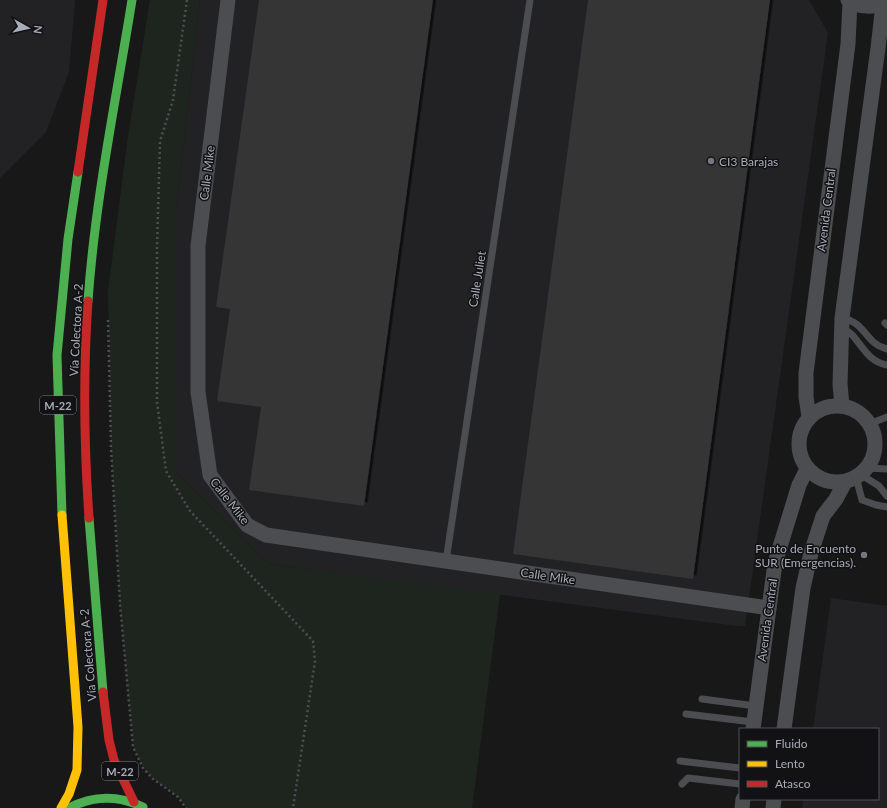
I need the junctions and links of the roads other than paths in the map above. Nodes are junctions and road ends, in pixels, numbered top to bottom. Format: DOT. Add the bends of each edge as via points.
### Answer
graph roads {
  1 [pos="103,0"];
  2 [pos="132,0"];
  3 [pos="228,0"];
  4 [pos="530,0"];
  5 [pos="849,1"];
  6 [pos="885,3"];
  7 [pos="841,322"];
  8 [pos="887,348"];
  9 [pos="887,364"];
  10 [pos="842,406"];
  11 [pos="887,417"];
  12 [pos="809,418"];
  13 [pos="869,424"];
  14 [pos="807,469"];
  15 [pos="887,469"];
  16 [pos="857,475"];
  17 [pos="887,496"];
  18 [pos="887,507"];
  19 [pos="446,561"];
  20 [pos="769,608"];
  21 [pos="702,699"];
  22 [pos="756,706"];
  23 [pos="686,714"];
  24 [pos="753,726"];
  25 [pos="784,728"];
  26 [pos="680,761"];
  27 [pos="739,768"];
  28 [pos="682,784"];
  29 [pos="739,784"];
  30 [pos="134,802"];
  31 [pos="61,808"];
  32 [pos="69,808"];
  33 [pos="145,808"];
  1 -- 31 [label="main road, M-22" via="68,239 57,355 60,495 78,728 77,770"];
  2 -- 30 [label="main road, Vía Colectora A-2 / M-22" via="93,251 85,343 85,393 86,467 105,712 114,760"];
  3 -- 19 [label="street, Calle Mike" via="198,246 198,392 210,475 247,525 266,535"];
  4 -- 19 [label="lane, Calle Juliet"];
  5 -- 6 [label="street" via="864,6"];
  5 -- 12 [label="street, Avenida Central" via="848,44 806,373"];
  6 -- 7 [label="street"];
  7 -- 8 [label="lane" via="850,319 858,324 874,344"];
  7 -- 9 [label="lane" via="870,358"];
  7 -- 10 [label="street"];
  10 -- 12 [label="street" via="824,408"];
  10 -- 13 [label="street" via="858,412"];
  11 -- 13 [label="lane"];
  12 -- 14 [label="street" via="800,434 799,452"];
  13 -- 16 [label="street" via="875,438 874,454"];
  14 -- 16 [label="street" via="818,478 832,482"];
  14 -- 20 [label="street, Avenida Central" via="799,485 775,563"];
  15 -- 16 [label="lane"];
  16 -- 17 [label="lane" via="879,486"];
  16 -- 18 [label="lane" via="862,500"];
  16 -- 25 [label="street" via="823,516 811,553 803,588"];
  19 -- 20 [label="street, Calle Mike"];
  20 -- 22 [label="street, Avenida Central"];
  21 -- 22 [label="lane"];
  22 -- 24 [label="street, Avenida Central"];
  23 -- 24 [label="lane"];
  26 -- 27 [label="lane"];
  28 -- 29 [label="lane" via="688,778"];
  30 -- 32 [label="main road, M-22" via="104,797 90,799"];
  30 -- 33 [label="main road, M-22"];
}
